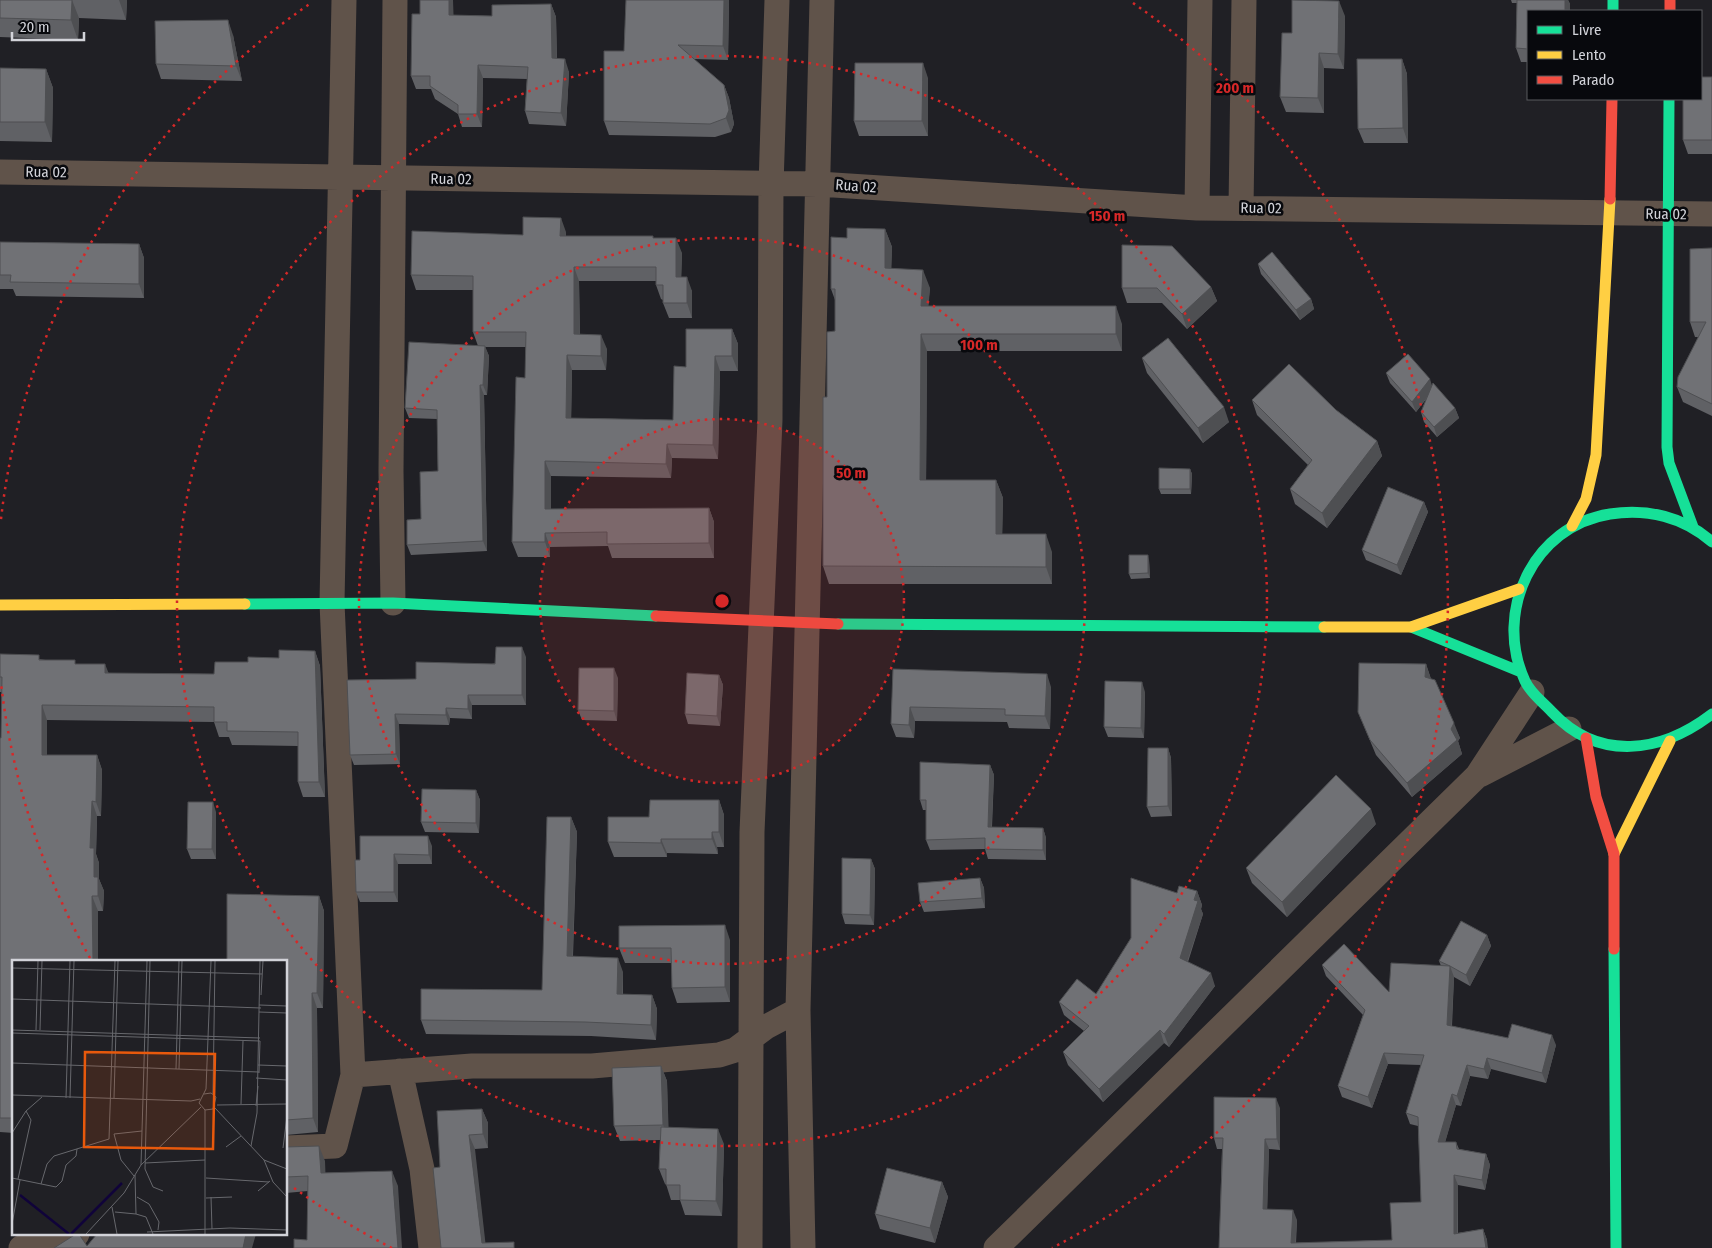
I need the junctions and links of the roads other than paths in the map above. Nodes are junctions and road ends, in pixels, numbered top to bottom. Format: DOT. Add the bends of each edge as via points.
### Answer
graph roads {
  1 [pos="344,0"];
  2 [pos="395,0"];
  3 [pos="777,0"];
  4 [pos="822,0"];
  5 [pos="1200,0"];
  6 [pos="1244,0"];
  7 [pos="1612,100"];
  8 [pos="1669,100"];
  9 [pos="0,172"];
  10 [pos="342,176"];
  11 [pos="394,178"];
  12 [pos="818,184"];
  13 [pos="771,185"];
  14 [pos="1197,208"];
  15 [pos="1241,208"];
  16 [pos="1610,213"];
  17 [pos="1668,214"];
  18 [pos="1712,214"];
  19 [pos="1572,526"];
  20 [pos="1693,527"];
  21 [pos="1712,542"];
  22 [pos="1519,590"];
  23 [pos="332,602"];
  24 [pos="393,603"];
  25 [pos="0,604"];
  26 [pos="760,622"];
  27 [pos="807,624"];
  28 [pos="1412,628"];
  29 [pos="1526,682"];
  30 [pos="1712,714"];
  31 [pos="1577,733"];
  32 [pos="1670,741"];
  33 [pos="1477,776"];
  34 [pos="1614,854"];
  35 [pos="798,1010"];
  36 [pos="750,1040"];
  37 [pos="400,1071"];
  38 [pos="352,1075"];
  39 [pos="288,1148"];
  40 [pos="69,1236"];
  41 [pos="21,1248"];
  42 [pos="431,1248"];
  43 [pos="750,1248"];
  44 [pos="803,1248"];
  45 [pos="996,1248"];
  46 [pos="1616,1248"];
  1 -- 10 [label="street"];
  2 -- 11 [label="street"];
  3 -- 13 [label="street"];
  4 -- 12 [label="street"];
  5 -- 14 [label="street"];
  6 -- 15 [label="street"];
  7 -- 16 [label="main road"];
  8 -- 17 [label="main road"];
  9 -- 10 [label="street, Rua 02"];
  10 -- 11 [label="street, Rua 02"];
  10 -- 23 [label="street"];
  11 -- 13 [label="street, Rua 02"];
  11 -- 24 [label="street"];
  12 -- 13 [label="street, Rua 02"];
  12 -- 14 [label="street, Rua 02"];
  12 -- 27 [label="street"];
  13 -- 26 [label="street" via="770,420"];
  14 -- 15 [label="street, Rua 02"];
  15 -- 16 [label="street, Rua 02"];
  16 -- 17 [label="street, Rua 02"];
  16 -- 19 [label="main road" via="1596,455 1586,499"];
  17 -- 18 [label="street, Rua 02"];
  17 -- 20 [label="main road" via="1667,448 1669,464"];
  19 -- 20 [label="main road" via="1602,514 1633,510 1664,515"];
  19 -- 22 [label="main road" via="1540,553"];
  20 -- 21 [label="main road"];
  22 -- 28 [label="main road"];
  22 -- 29 [label="main road" via="1513,617 1514,645"];
  23 -- 24 [label="main road"];
  23 -- 25 [label="main road"];
  23 -- 38 [label="street"];
  24 -- 26 [label="main road"];
  26 -- 27 [label="main road"];
  26 -- 36 [label="street" via="752,832"];
  27 -- 28 [label="main road"];
  27 -- 35 [label="street"];
  28 -- 29 [label="main road"];
  29 -- 31 [label="main road"];
  29 -- 33 [label="street"];
  30 -- 32 [label="main road" via="1698,726"];
  31 -- 32 [label="main road" via="1613,745 1642,746"];
  31 -- 33 [label="street"];
  31 -- 34 [label="main road"];
  32 -- 34 [label="main road"];
  33 -- 45 [label="street"];
  34 -- 46 [label="main road"];
  35 -- 36 [label="street" via="766,1027"];
  35 -- 44 [label="street"];
  36 -- 37 [label="street" via="735,1050 709,1056 592,1066 472,1066"];
  36 -- 43 [label="street"];
  37 -- 38 [label="street"];
  37 -- 42 [label="street" via="422,1169"];
  38 -- 39 [label="street" via="335,1146"];
  40 -- 41 [label="street"];
}
